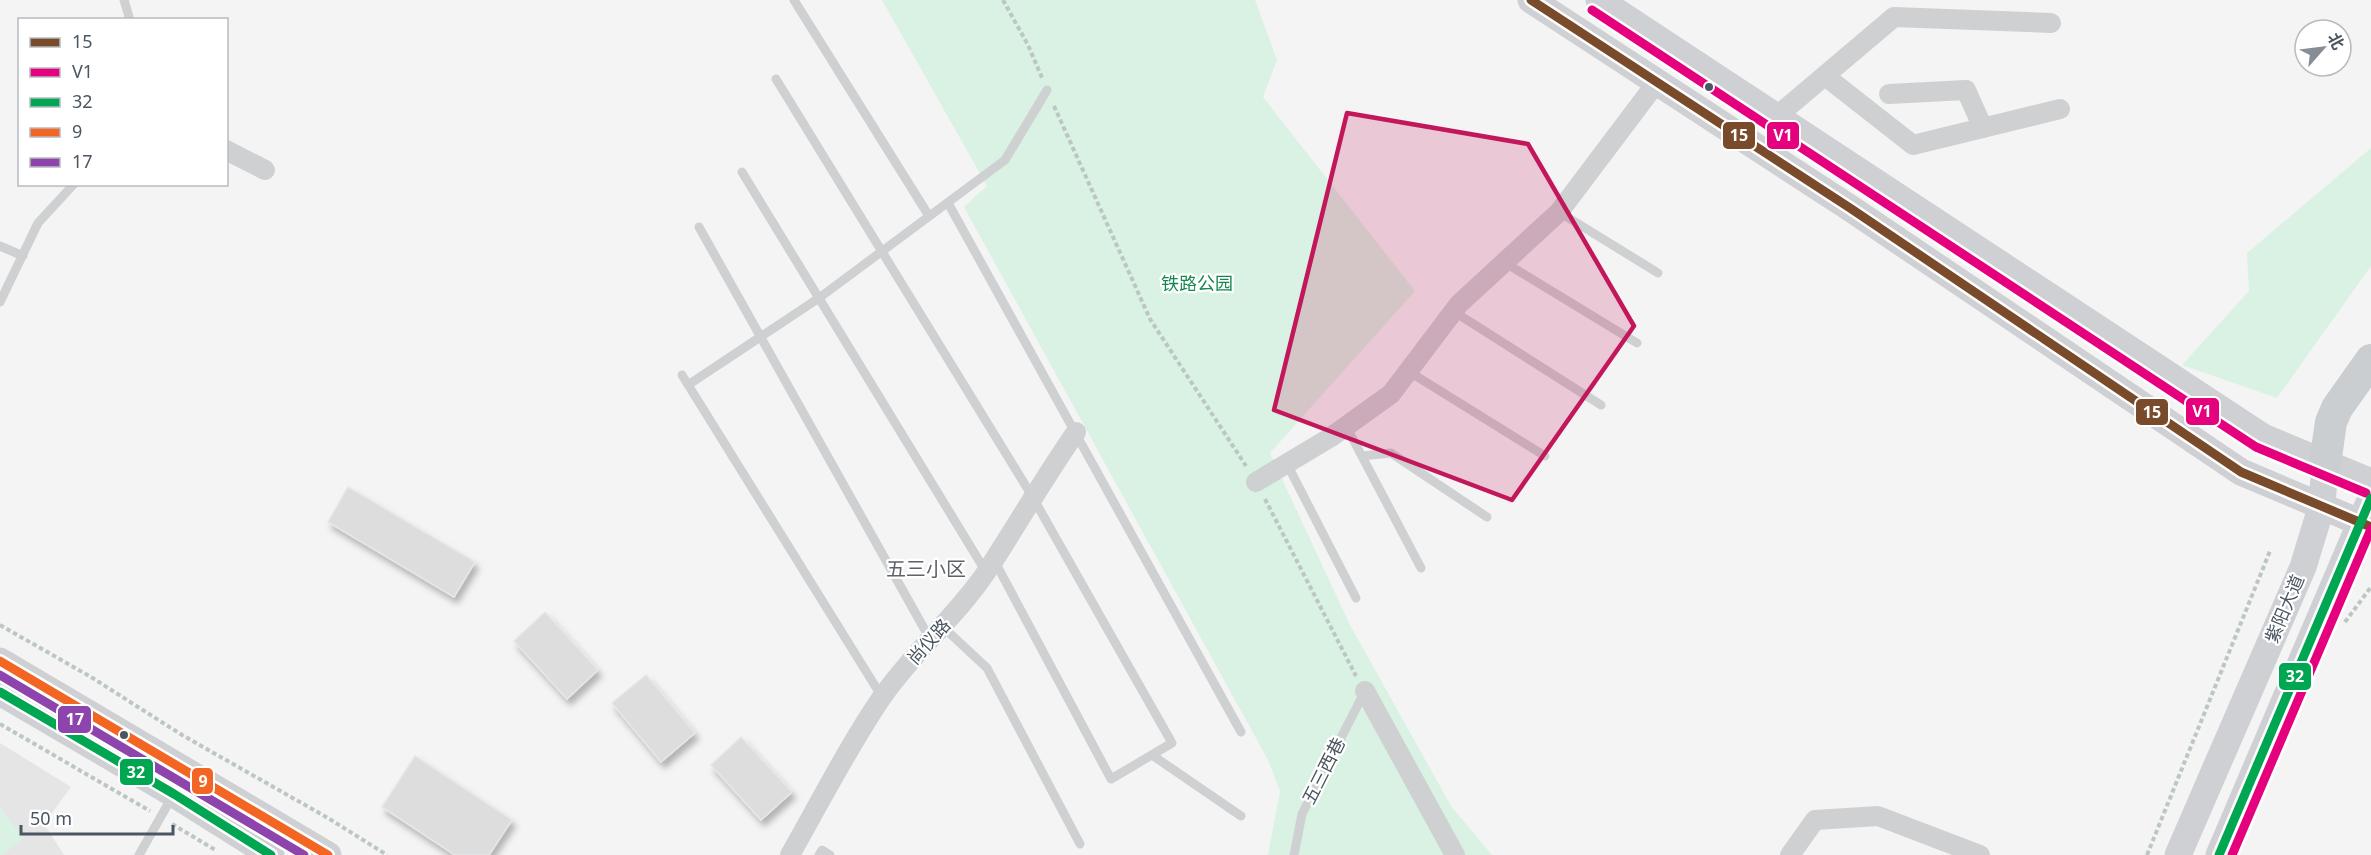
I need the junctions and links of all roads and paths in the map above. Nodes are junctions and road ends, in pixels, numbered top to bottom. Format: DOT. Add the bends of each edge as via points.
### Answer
graph roads {
  1 [pos="124,0"];
  2 [pos="794,0"];
  3 [pos="1003,0"];
  4 [pos="1531,0"];
  5 [pos="1599,0"];
  6 [pos="129,18"];
  7 [pos="2051,23"];
  8 [pos="1825,76"];
  9 [pos="776,79"];
  10 [pos="1657,82"];
  11 [pos="1047,90"];
  12 [pos="1889,94"];
  13 [pos="2060,109"];
  14 [pos="1777,116"];
  15 [pos="1983,128"];
  16 [pos="228,151"];
  17 [pos="266,170"];
  18 [pos="742,172"];
  19 [pos="72,186"];
  20 [pos="948,203"];
  21 [pos="1559,212"];
  22 [pos="929,216"];
  23 [pos="699,227"];
  24 [pos="0,246"];
  25 [pos="882,251"];
  26 [pos="23,255"];
  27 [pos="1504,262"];
  28 [pos="1658,273"];
  29 [pos="819,298"];
  30 [pos="0,302"];
  31 [pos="1453,311"];
  32 [pos="763,337"];
  33 [pos="1637,343"];
  34 [pos="2371,360"];
  35 [pos="1408,371"];
  36 [pos="682,375"];
  37 [pos="688,385"];
  38 [pos="1601,405"];
  39 [pos="1346,426"];
  40 [pos="1076,432"];
  41 [pos="1362,456"];
  42 [pos="1545,456"];
  43 [pos="1287,464"];
  44 [pos="2325,464"];
  45 [pos="1256,482"];
  46 [pos="2371,482"];
  47 [pos="1032,496"];
  48 [pos="2322,505"];
  49 [pos="2367,515"];
  50 [pos="1487,517"];
  51 [pos="2270,551"];
  52 [pos="990,566"];
  53 [pos="1421,568"];
  54 [pos="1356,598"];
  55 [pos="0,626"];
  56 [pos="937,633"];
  57 [pos="0,661"];
  58 [pos="1365,691"];
  59 [pos="0,692"];
  60 [pos="882,697"];
  61 [pos="0,724"];
  62 [pos="1241,732"];
  63 [pos="1152,755"];
  64 [pos="174,794"];
  65 [pos="1241,816"];
  66 [pos="160,818"];
  67 [pos="1080,844"];
  68 [pos="1970,853"];
  69 [pos="139,855"];
  70 [pos="224,855"];
  71 [pos="271,855"];
  72 [pos="327,855"];
  73 [pos="387,855"];
  74 [pos="790,855"];
  75 [pos="819,855"];
  76 [pos="830,855"];
  77 [pos="1294,855"];
  78 [pos="1455,855"];
  79 [pos="1790,855"];
  80 [pos="2147,855"];
  81 [pos="2178,855"];
  82 [pos="2219,855"];
  1 -- 6 [label="lane"];
  2 -- 22 [label="lane"];
  3 -- 11 [label="path"];
  4 -- 10 [label="main road"];
  5 -- 14 [label="main road"];
  7 -- 8 [label="street" via="1894,17"];
  8 -- 14 [label="street"];
  8 -- 15 [label="street" via="1913,145"];
  9 -- 25 [label="lane"];
  10 -- 21 [label="street"];
  10 -- 48 [label="main road" via="2241,472"];
  11 -- 20 [label="lane" via="1005,160"];
  11 -- 45 [label="path" via="1150,319"];
  12 -- 15 [label="street" via="1966,90"];
  13 -- 15 [label="street"];
  14 -- 44 [label="main road" via="2263,437"];
  16 -- 17 [label="street"];
  18 -- 29 [label="lane"];
  19 -- 26 [label="lane" via="38,224"];
  20 -- 22 [label="lane"];
  20 -- 40 [label="lane"];
  21 -- 27 [label="street"];
  21 -- 28 [label="lane"];
  22 -- 25 [label="lane"];
  23 -- 32 [label="lane"];
  24 -- 26 [label="lane"];
  25 -- 29 [label="lane"];
  25 -- 47 [label="lane"];
  26 -- 30 [label="lane"];
  27 -- 31 [label="street"];
  27 -- 33 [label="lane"];
  29 -- 32 [label="lane"];
  29 -- 52 [label="lane"];
  31 -- 35 [label="street"];
  31 -- 38 [label="lane"];
  32 -- 37 [label="lane"];
  32 -- 56 [label="lane"];
  34 -- 44 [label="main road, 紫阳大道" via="2337,408"];
  35 -- 39 [label="street" via="1391,394"];
  35 -- 42 [label="lane"];
  36 -- 37 [label="lane"];
  37 -- 60 [label="lane"];
  39 -- 41 [label="lane"];
  39 -- 43 [label="street"];
  40 -- 47 [label="street, 尚仪路"];
  40 -- 62 [label="lane"];
  41 -- 50 [label="lane" via="1390,453"];
  41 -- 53 [label="lane"];
  43 -- 45 [label="street"];
  43 -- 54 [label="lane"];
  44 -- 46 [label="main road"];
  44 -- 48 [label="main road, 紫阳大道"];
  45 -- 58 [label="path"];
  47 -- 52 [label="street, 尚仪路"];
  47 -- 63 [label="lane" via="1172,743"];
  48 -- 49 [label="main road"];
  48 -- 81 [label="main road, 紫阳大道" via="2303,567"];
  49 -- 82 [label="main road, 紫阳大道"];
  51 -- 80 [label="path"];
  52 -- 56 [label="street, 尚仪路"];
  52 -- 63 [label="lane" via="1111,779"];
  55 -- 73 [label="path"];
  56 -- 60 [label="street, 尚仪路"];
  56 -- 67 [label="lane" via="987,668"];
  57 -- 72 [label="main road"];
  58 -- 77 [label="lane, 五三西巷" via="1302,814"];
  58 -- 78 [label="street"];
  59 -- 64 [label="main road"];
  60 -- 74 [label="street, 尚仪路"];
  61 -- 66 [label="path"];
  63 -- 65 [label="lane"];
  64 -- 66 [label="lane"];
  64 -- 71 [label="main road"];
  66 -- 69 [label="lane"];
  66 -- 70 [label="path"];
  68 -- 79 [label="street" via="1878,816 1815,820"];
  75 -- 76 [label="lane" via="822,850"];
}
